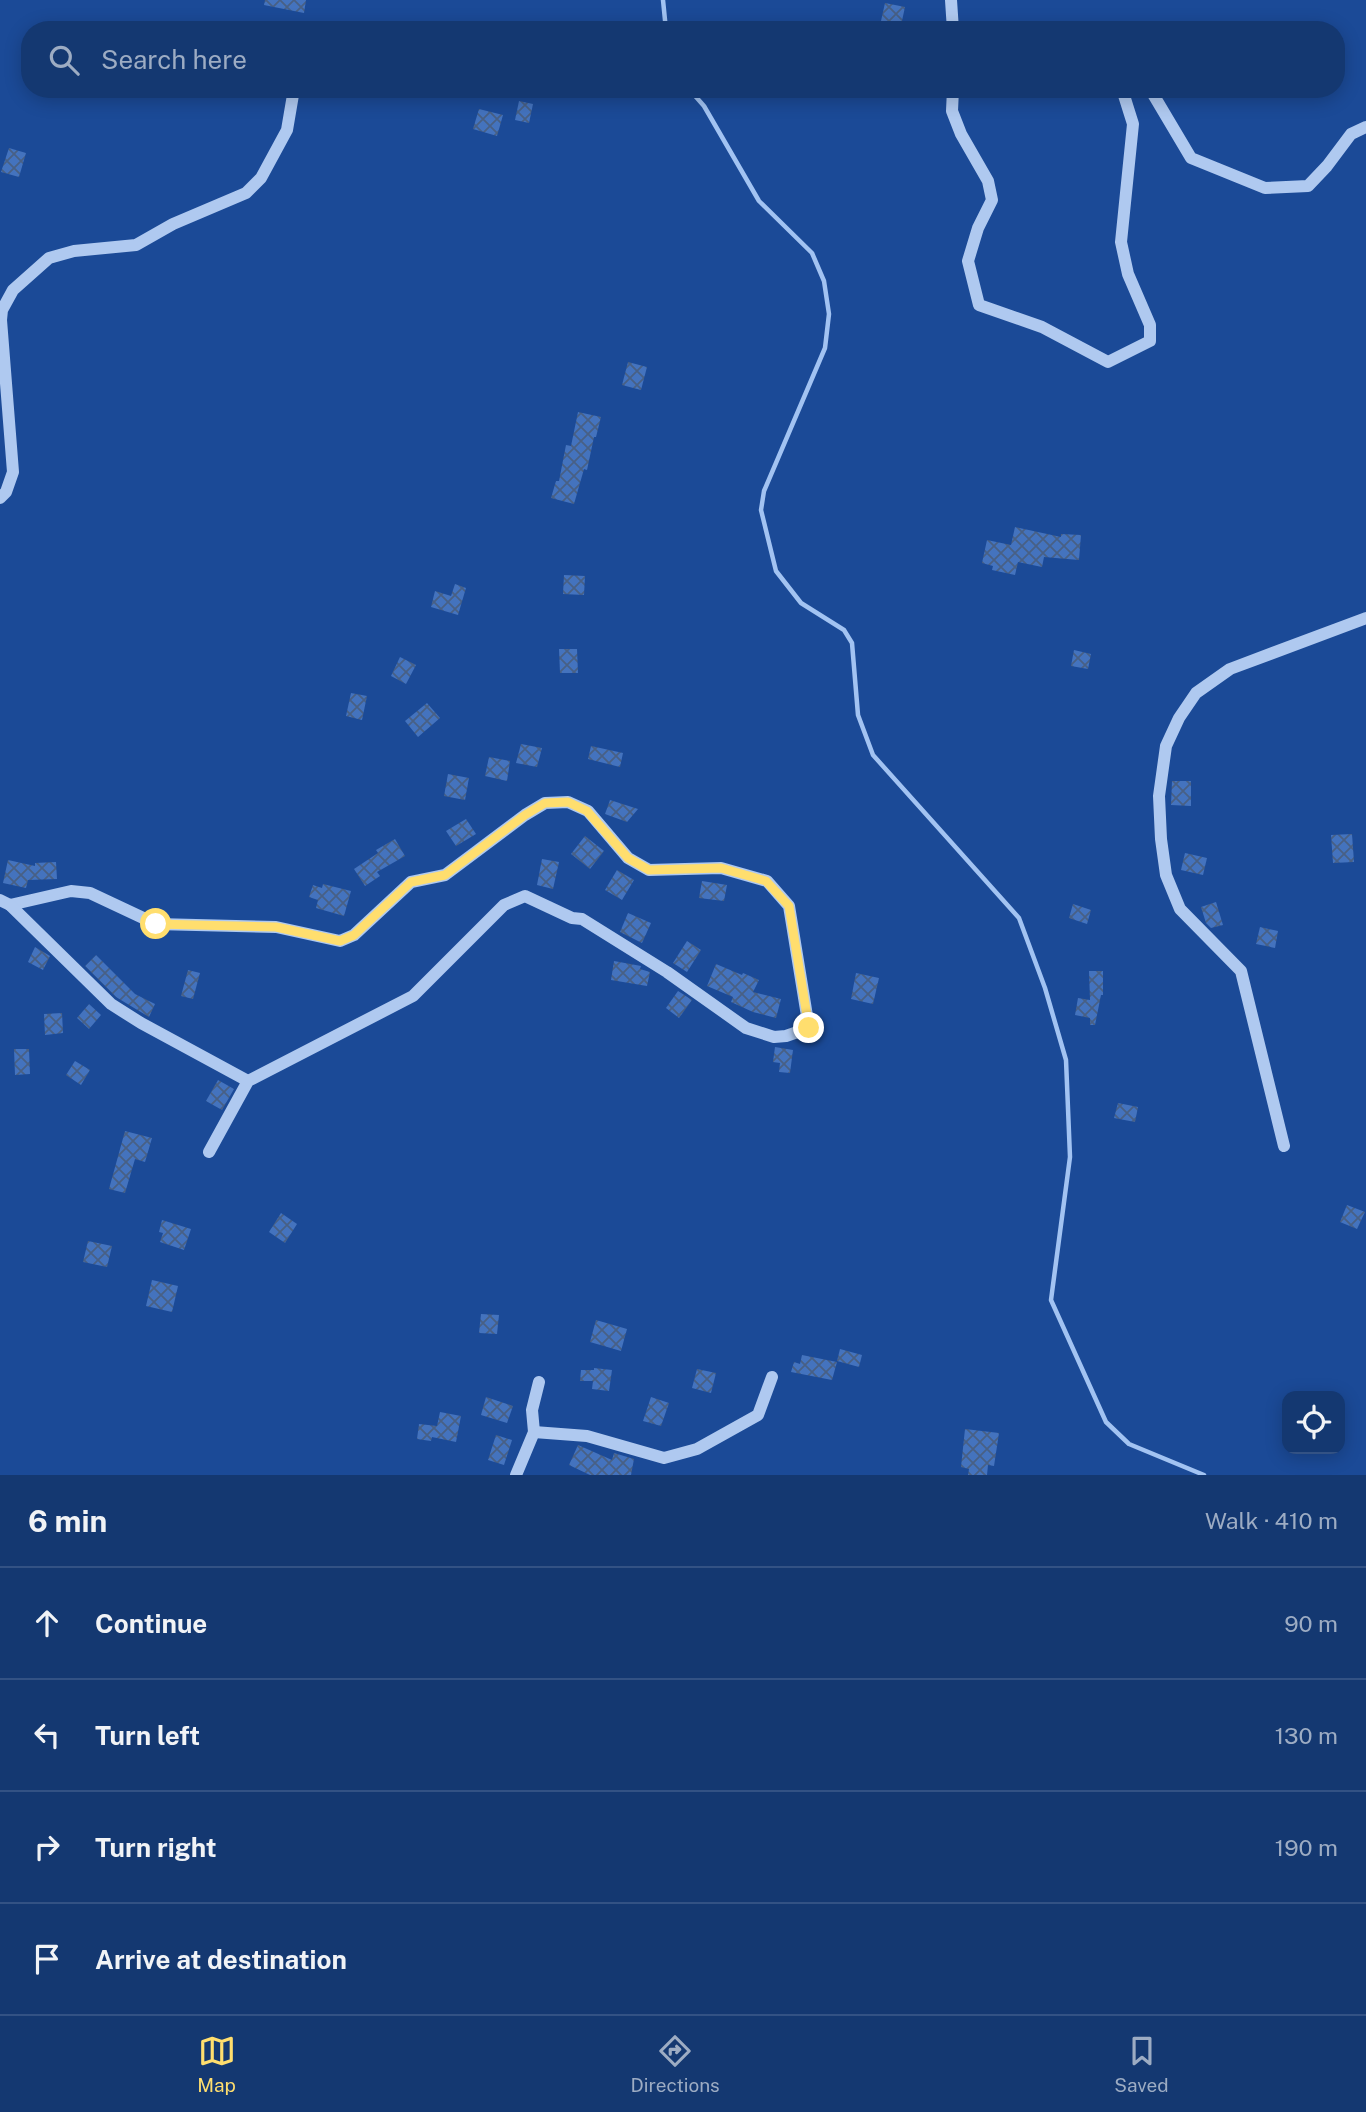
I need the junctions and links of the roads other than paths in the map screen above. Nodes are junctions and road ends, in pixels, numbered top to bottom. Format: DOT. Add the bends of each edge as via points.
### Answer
graph roads {
  1 [pos="951,0"];
  2 [pos="952,21"];
  3 [pos="293,98"];
  4 [pos="953,98"];
  5 [pos="1125,98"];
  6 [pos="1155,98"];
  7 [pos="1366,127"];
  8 [pos="0,498"];
  9 [pos="1366,618"];
  10 [pos="5,902"];
  11 [pos="248,1081"];
  12 [pos="1284,1146"];
  13 [pos="209,1152"];
  14 [pos="772,1377"];
  15 [pos="540,1382"];
  16 [pos="534,1432"];
  17 [pos="516,1475"];
  1 -- 2 [label="street"];
  3 -- 8 [label="street" via="288,130 261,178 246,193 173,223 136,245 49,258 13,290 1,320 13,472"];
  4 -- 5 [label="street" via="952,111 988,181 992,200 968,261 979,305 1042,327 1108,362 1150,341 1150,325 1128,274 1121,242 1133,124"];
  6 -- 7 [label="street" via="1191,158 1265,188 1308,186 1351,134"];
  9 -- 12 [label="street" via="1230,669 1196,693 1166,746 1159,796 1166,875 1180,909 1241,971"];
  10 -- 11 [label="street" via="111,1004"];
  10 -- 11 [label="street" via="71,891 90,893 156,924 276,927 340,941 354,935 411,882 445,875 545,803 568,802 587,811 628,858 649,870 721,868 766,881 789,906 809,1028 786,1036 746,1028 582,919 525,896 504,905 413,996"];
  11 -- 13 [label="street"];
  14 -- 16 [label="street" via="758,1415 697,1449 664,1458 587,1436"];
  15 -- 16 [label="street" via="533,1410"];
  16 -- 17 [label="street"];
}
